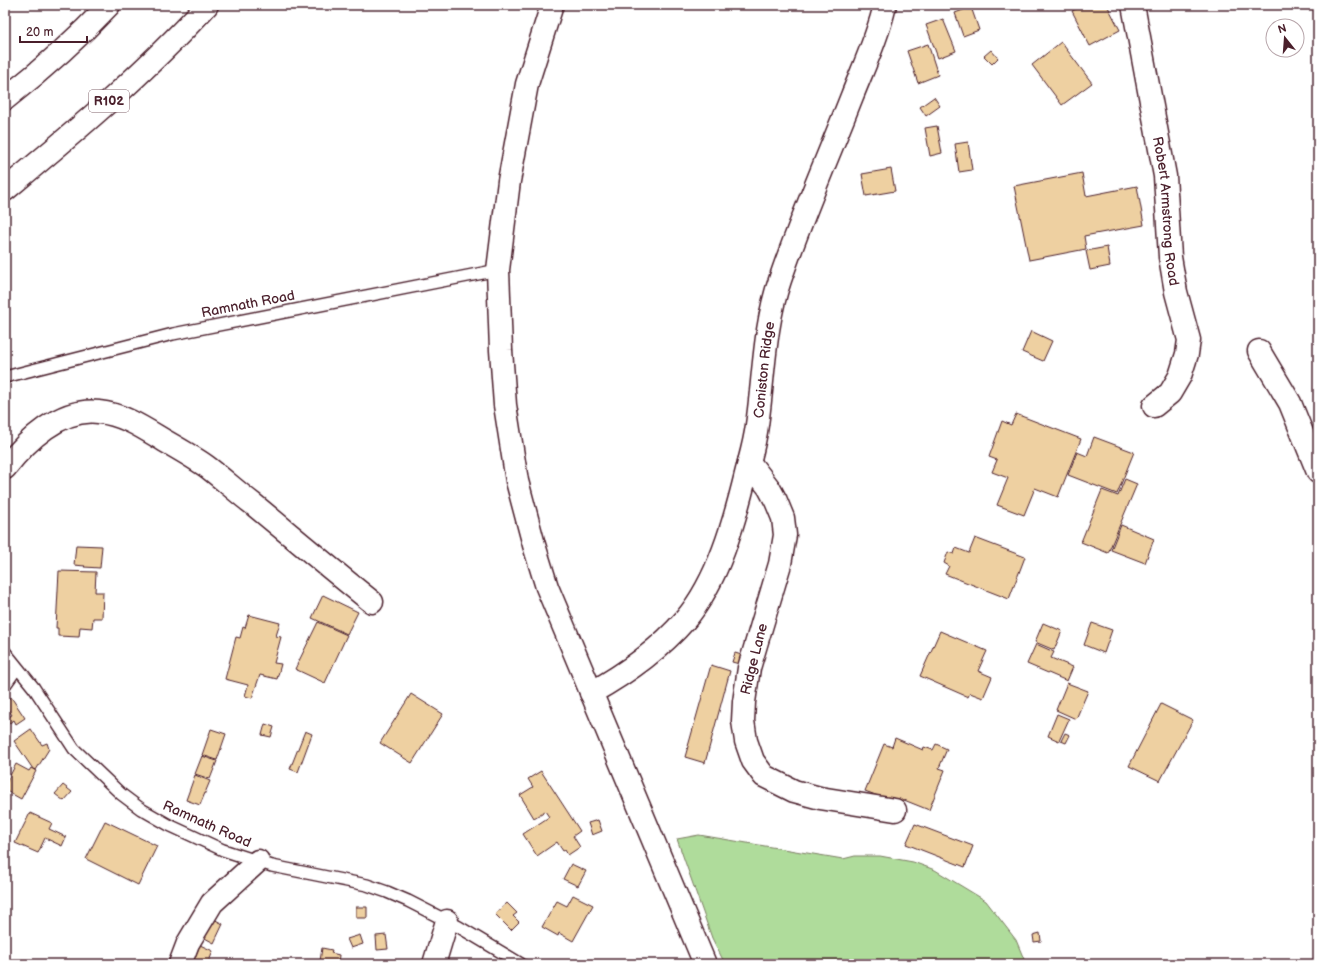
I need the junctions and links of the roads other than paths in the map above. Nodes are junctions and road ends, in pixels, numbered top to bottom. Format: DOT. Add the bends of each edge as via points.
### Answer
graph roads {
  1 [pos="109,5"];
  2 [pos="207,5"];
  3 [pos="552,5"];
  4 [pos="885,5"];
  5 [pos="1133,5"];
  6 [pos="5,99"];
  7 [pos="5,190"];
  8 [pos="498,270"];
  9 [pos="1259,351"];
  10 [pos="5,377"];
  11 [pos="1154,406"];
  12 [pos="750,462"];
  13 [pos="5,468"];
  14 [pos="1318,472"];
  15 [pos="372,602"];
  16 [pos="5,652"];
  17 [pos="17,668"];
  18 [pos="5,685"];
  19 [pos="591,693"];
  20 [pos="895,810"];
  21 [pos="258,862"];
  22 [pos="447,921"];
  23 [pos="180,964"];
  24 [pos="434,964"];
  25 [pos="521,964"];
  26 [pos="705,964"];
  1 -- 6 [label="street" via="35,75"];
  2 -- 7 [label="street, R102" via="129,83"];
  3 -- 8 [label="street" via="527,84 508,181"];
  4 -- 12 [label="street, Coniston Ridge" via="866,61 780,282 769,327 757,428"];
  5 -- 11 [label="street, Robert Armstrong Road" via="1165,176 1170,257 1188,340 1187,354 1180,376 1170,393"];
  8 -- 10 [label="lane, Ramnath Road" via="173,334"];
  8 -- 19 [label="street" via="505,405 517,480 546,587"];
  9 -- 14 [label="street" via="1290,404"];
  12 -- 19 [label="street, Coniston Ridge" via="734,521 717,566 686,619 658,647 617,678"];
  12 -- 20 [label="street, Ridge Lane" via="776,501 783,518 785,535 780,564 749,668 744,702 746,741 753,761 764,776 794,791 820,798"];
  13 -- 15 [label="street" via="48,425 64,417 98,411 113,415 144,428 206,466"];
  16 -- 17 [label="lane, Ramnath Road"];
  17 -- 18 [label="lane"];
  17 -- 21 [label="lane, Ramnath Road" via="34,688 74,749 141,810 169,826"];
  19 -- 26 [label="street"];
  21 -- 22 [label="lane, Ramnath Road" via="367,885 408,901"];
  21 -- 23 [label="street" via="212,903 188,943"];
  22 -- 24 [label="street"];
  22 -- 25 [label="lane, Ramnath Road"];
}
